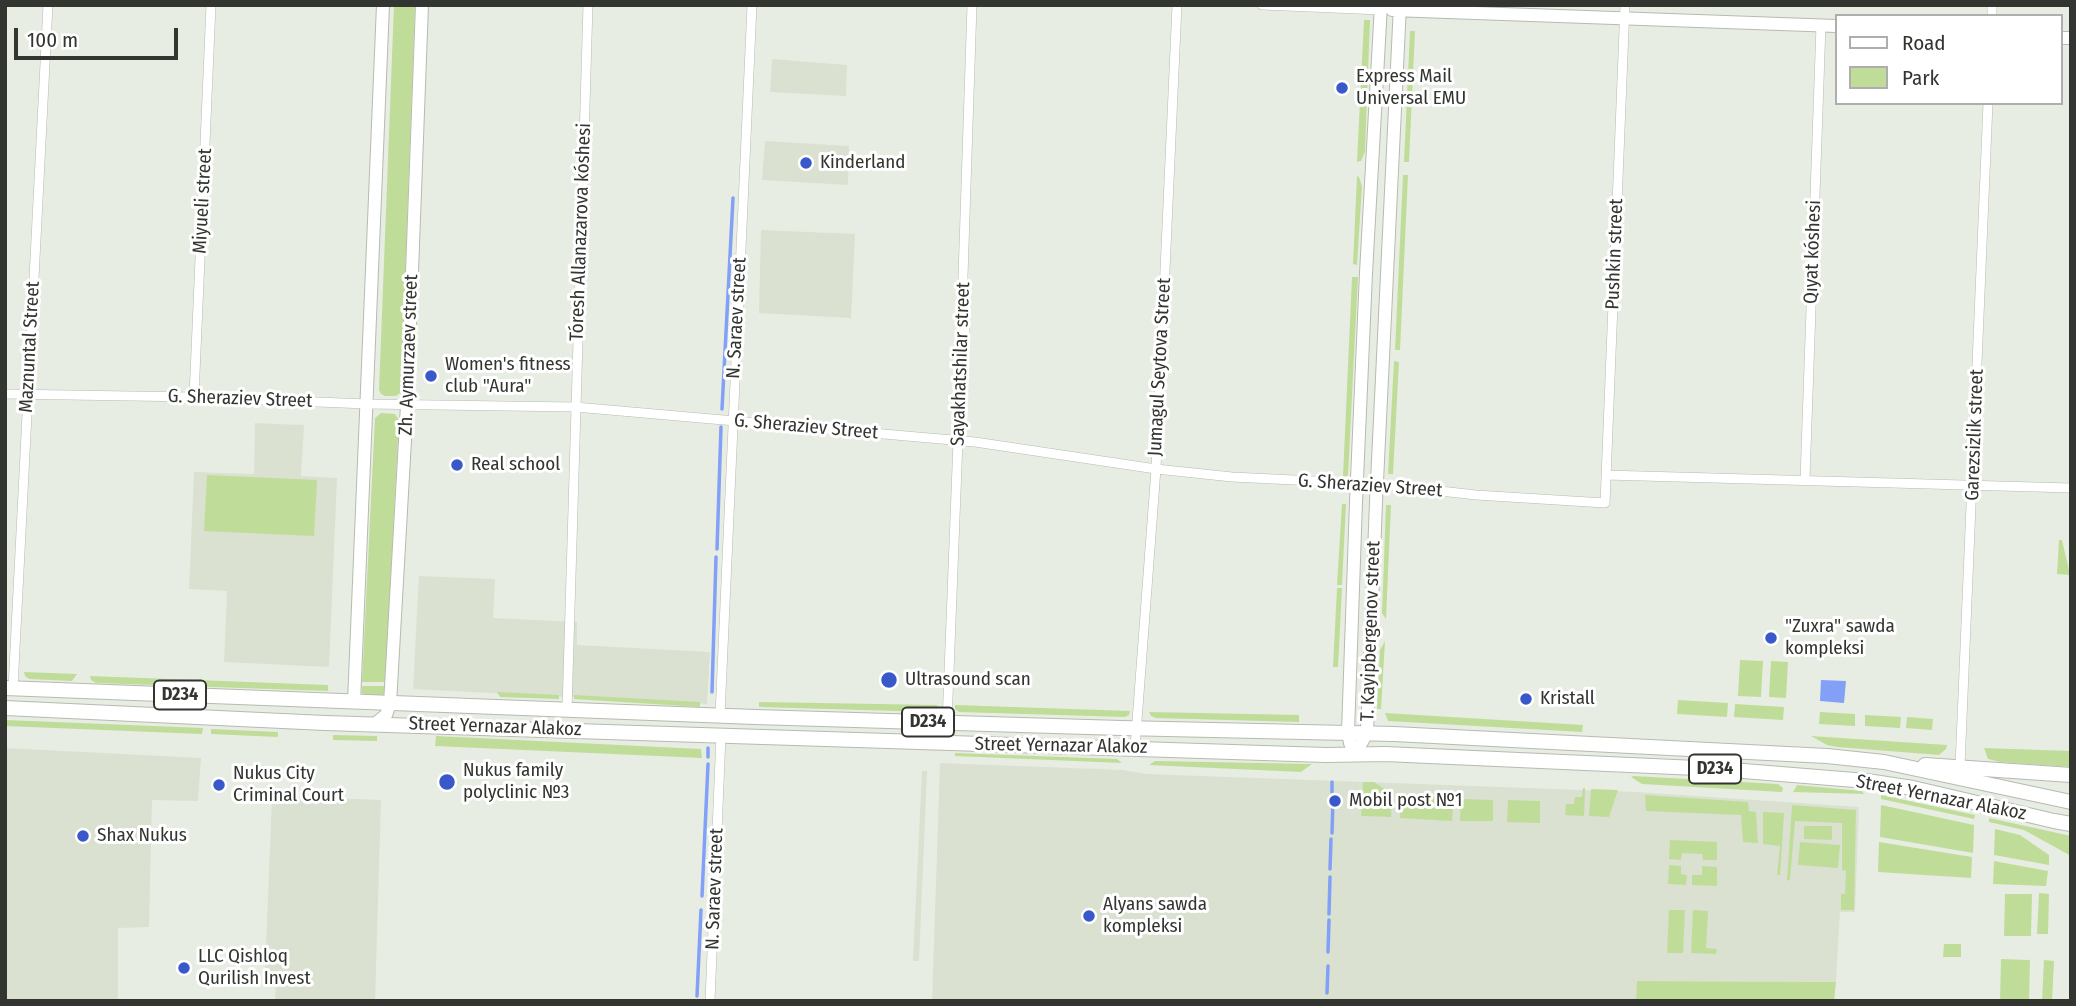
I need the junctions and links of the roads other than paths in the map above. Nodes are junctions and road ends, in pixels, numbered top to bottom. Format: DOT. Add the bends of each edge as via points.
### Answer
graph roads {
  1 [pos="48,5"];
  2 [pos="211,5"];
  3 [pos="383,5"];
  4 [pos="422,5"];
  5 [pos="588,5"];
  6 [pos="752,5"];
  7 [pos="972,5"];
  8 [pos="1177,5"];
  9 [pos="1262,5"];
  10 [pos="1381,7"];
  11 [pos="1400,8"];
  12 [pos="1625,11"];
  13 [pos="1821,25"];
  14 [pos="1834,26"];
  15 [pos="1988,105"];
  16 [pos="5,394"];
  17 [pos="27,395"];
  18 [pos="194,397"];
  19 [pos="367,404"];
  20 [pos="407,405"];
  21 [pos="575,407"];
  22 [pos="732,420"];
  23 [pos="958,441"];
  24 [pos="1156,469"];
  25 [pos="1606,475"];
  26 [pos="1805,479"];
  27 [pos="1357,483"];
  28 [pos="1377,484"];
  29 [pos="1973,485"];
  30 [pos="2071,488"];
  31 [pos="1605,503"];
  32 [pos="9,688"];
  33 [pos="74,691"];
  34 [pos="120,693"];
  35 [pos="354,702"];
  36 [pos="390,704"];
  37 [pos="408,704"];
  38 [pos="1368,704"];
  39 [pos="1349,706"];
  40 [pos="5,708"];
  41 [pos="567,710"];
  42 [pos="73,711"];
  43 [pos="119,714"];
  44 [pos="720,715"];
  45 [pos="947,723"];
  46 [pos="375,724"];
  47 [pos="407,725"];
  48 [pos="1136,728"];
  49 [pos="1348,732"];
  50 [pos="1367,733"];
  51 [pos="721,735"];
  52 [pos="1135,747"];
  53 [pos="1691,749"];
  54 [pos="1355,755"];
  55 [pos="1884,762"];
  56 [pos="1960,766"];
  57 [pos="1690,768"];
  58 [pos="2071,775"];
  59 [pos="1979,783"];
  60 [pos="2071,802"];
  61 [pos="2071,826"];
  62 [pos="710,1001"];
  1 -- 17 [label="street, Maznuntal Street"];
  2 -- 18 [label="street, Miyueli street"];
  3 -- 19 [label="street, Zh. Aymurzaev street"];
  4 -- 20 [label="street, Zh. Aymurzaev street"];
  5 -- 21 [label="street, Tóresh Allanazarova kóshesi"];
  6 -- 22 [label="street, N. Saraev street"];
  7 -- 23 [label="street, Sayakhatshilar street" via="965,334"];
  8 -- 24 [label="street, Jumagul Seytova Street"];
  9 -- 10 [label="street"];
  10 -- 11 [label="street"];
  10 -- 27 [label="street, T. Kayipbergenov street"];
  11 -- 12 [label="street"];
  11 -- 28 [label="street, T. Kayipbergenov street"];
  12 -- 13 [label="street"];
  12 -- 25 [label="street, Pushkin street"];
  13 -- 14 [label="street"];
  13 -- 26 [label="street, Qıyat kóshesi"];
  15 -- 29 [label="street, Garezsizlik street"];
  16 -- 17 [label="street, G. Sheraziev Street"];
  17 -- 18 [label="street, G. Sheraziev Street"];
  17 -- 32 [label="street, Maznuntal Street"];
  18 -- 19 [label="street, G. Sheraziev Street"];
  19 -- 20 [label="street, G. Sheraziev Street"];
  19 -- 35 [label="street, Zh. Aymurzaev street"];
  20 -- 21 [label="street, G. Sheraziev Street"];
  20 -- 36 [label="street, Zh. Aymurzaev street"];
  21 -- 22 [label="street, G. Sheraziev Street"];
  21 -- 41 [label="street, Tóresh Allanazarova kóshesi"];
  22 -- 23 [label="street, G. Sheraziev Street"];
  22 -- 44 [label="street, N. Saraev street"];
  23 -- 24 [label="street, G. Sheraziev Street"];
  23 -- 45 [label="street, Sayakhatshilar street"];
  24 -- 27 [label="street, G. Sheraziev Street"];
  24 -- 48 [label="street, Jumagul Seytova Street"];
  25 -- 26 [label="street"];
  25 -- 31 [label="street, Pushkin street"];
  26 -- 29 [label="street"];
  27 -- 28 [label="street, G. Sheraziev Street"];
  27 -- 39 [label="street, T. Kayipbergenov street"];
  28 -- 31 [label="street, G. Sheraziev Street"];
  28 -- 38 [label="street, T. Kayipbergenov street"];
  29 -- 30 [label="street"];
  29 -- 56 [label="street, Garezsizlik street"];
  32 -- 33 [label="main road, Street Yernazar Alakoz / D234"];
  33 -- 34 [label="main road, Street Yernazar Alakoz / D234"];
  33 -- 42 [label="main road" via="82,702"];
  34 -- 35 [label="main road, Street Yernazar Alakoz / D234"];
  34 -- 43 [label="main road" via="113,703"];
  35 -- 36 [label="main road, Street Yernazar Alakoz / D234"];
  36 -- 37 [label="main road, Street Yernazar Alakoz / D234"];
  36 -- 46 [label="street"];
  37 -- 41 [label="main road, Street Yernazar Alakoz / D234"];
  37 -- 47 [label="main road" via="400,712"];
  38 -- 39 [label="street" via="1358,711"];
  38 -- 50 [label="street, T. Kayipbergenov street"];
  39 -- 49 [label="street, T. Kayipbergenov street"];
  40 -- 42 [label="main road, Street Yernazar Alakoz / D234"];
  41 -- 44 [label="main road, Street Yernazar Alakoz / D234"];
  42 -- 43 [label="main road, Street Yernazar Alakoz / D234"];
  43 -- 46 [label="main road, Street Yernazar Alakoz / D234"];
  44 -- 45 [label="main road, Street Yernazar Alakoz / D234"];
  45 -- 48 [label="main road, Street Yernazar Alakoz / D234"];
  46 -- 47 [label="main road, Street Yernazar Alakoz / D234"];
  47 -- 51 [label="main road, Street Yernazar Alakoz / D234"];
  48 -- 49 [label="main road, Street Yernazar Alakoz / D234"];
  48 -- 52 [label="street, Jumagul Seytova Street"];
  49 -- 50 [label="main road, Street Yernazar Alakoz / D234"];
  49 -- 54 [label="street, T. Kayipbergenov street"];
  50 -- 53 [label="main road, Street Yernazar Alakoz / D234"];
  50 -- 54 [label="street, T. Kayipbergenov street"];
  51 -- 52 [label="main road, Street Yernazar Alakoz / D234"];
  51 -- 62 [label="street, N. Saraev street"];
  52 -- 54 [label="main road, Street Yernazar Alakoz / D234"];
  53 -- 55 [label="main road, Street Yernazar Alakoz / D234"];
  53 -- 57 [label="main road"];
  54 -- 57 [label="main road, Street Yernazar Alakoz / D234"];
  55 -- 56 [label="main road"];
  55 -- 59 [label="main road, Street Yernazar Alakoz / D234"];
  56 -- 58 [label="main road"];
  56 -- 59 [label="street"];
  57 -- 61 [label="main road, Street Yernazar Alakoz / D234" via="1913,788"];
  59 -- 60 [label="main road, Street Yernazar Alakoz / D234"];
}
